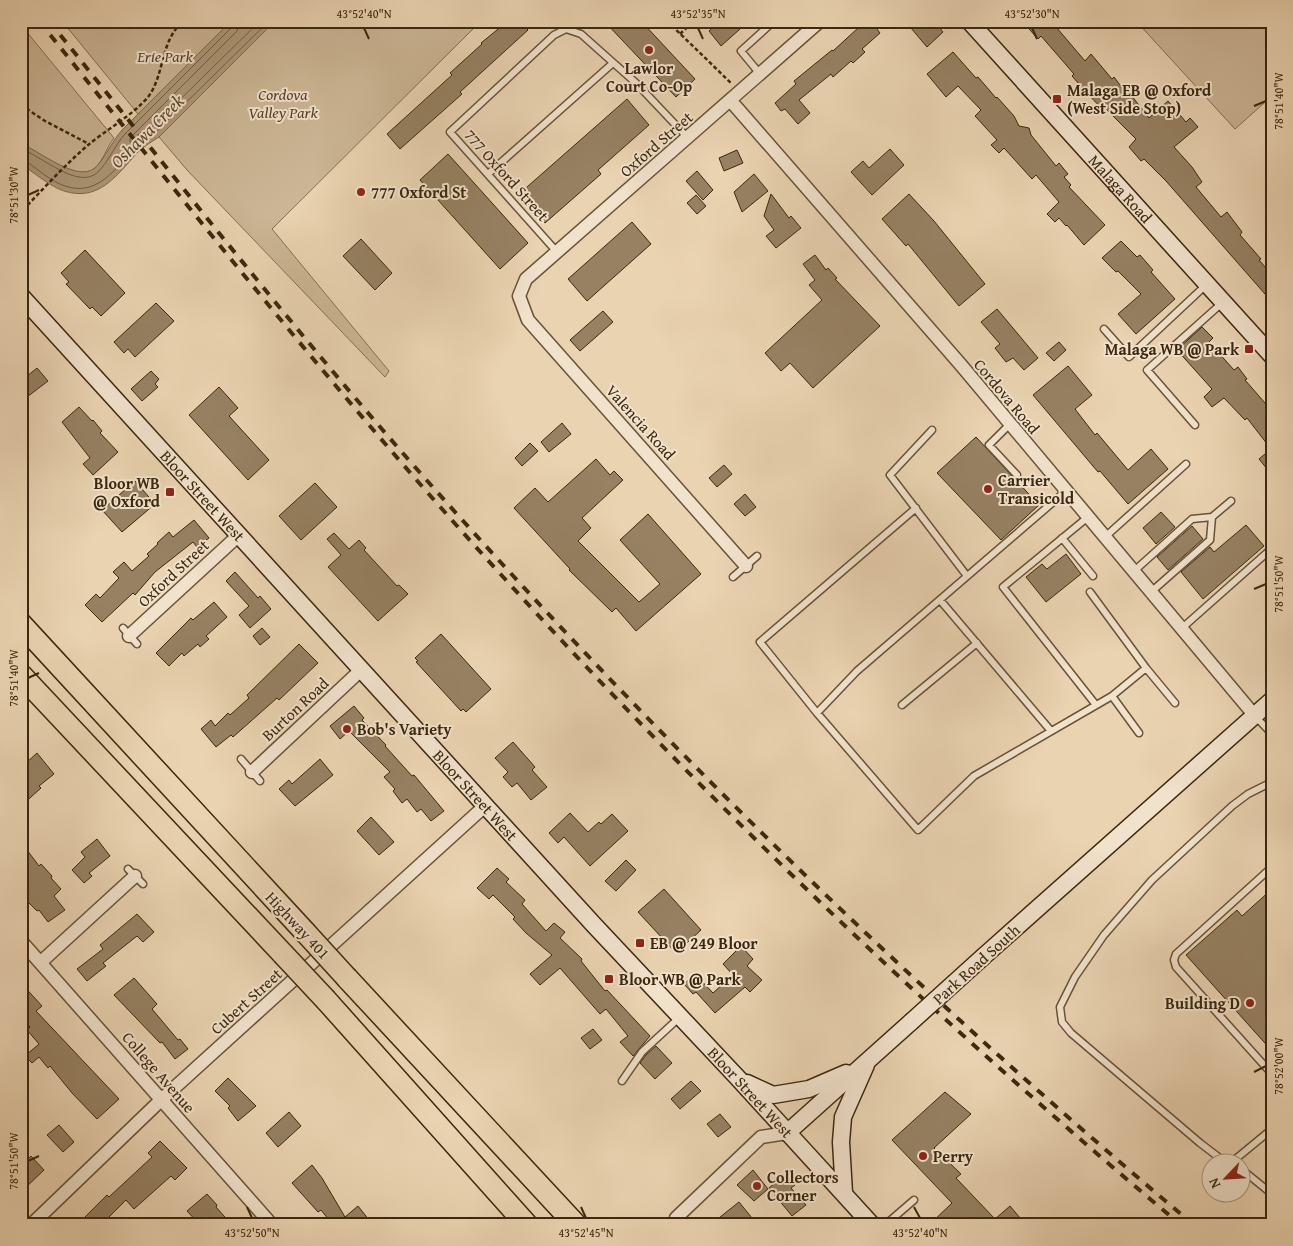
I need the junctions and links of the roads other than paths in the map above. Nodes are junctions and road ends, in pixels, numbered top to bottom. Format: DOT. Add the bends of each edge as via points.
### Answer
graph roads {
  1 [pos="774,21"];
  2 [pos="820,21"];
  3 [pos="969,21"];
  4 [pos="613,63"];
  5 [pos="760,74"];
  6 [pos="735,96"];
  7 [pos="688,138"];
  8 [pos="488,174"];
  9 [pos="557,252"];
  10 [pos="1207,284"];
  11 [pos="21,296"];
  12 [pos="519,296"];
  13 [pos="1223,302"];
  14 [pos="1104,329"];
  15 [pos="1272,356"];
  16 [pos="1010,424"];
  17 [pos="1196,425"];
  18 [pos="932,430"];
  19 [pos="1186,464"];
  20 [pos="1017,475"];
  21 [pos="1066,491"];
  22 [pos="1232,501"];
  23 [pos="916,508"];
  24 [pos="1088,517"];
  25 [pos="1212,517"];
  26 [pos="239,536"];
  27 [pos="1105,537"];
  28 [pos="1062,538"];
  29 [pos="1270,550"];
  30 [pos="757,556"];
  31 [pos="746,566"];
  32 [pos="1133,572"];
  33 [pos="967,576"];
  34 [pos="1093,576"];
  35 [pos="734,577"];
  36 [pos="1090,592"];
  37 [pos="1151,592"];
  38 [pos="940,600"];
  39 [pos="21,624"];
  40 [pos="1181,629"];
  41 [pos="130,636"];
  42 [pos="977,643"];
  43 [pos="1146,668"];
  44 [pos="361,670"];
  45 [pos="21,675"];
  46 [pos="1112,696"];
  47 [pos="1272,700"];
  48 [pos="1175,703"];
  49 [pos="902,704"];
  50 [pos="1096,705"];
  51 [pos="817,713"];
  52 [pos="1255,716"];
  53 [pos="1051,731"];
  54 [pos="1139,733"];
  55 [pos="1272,734"];
  56 [pos="241,759"];
  57 [pos="256,776"];
  58 [pos="1272,782"];
  59 [pos="486,805"];
  60 [pos="1272,868"];
  61 [pos="135,876"];
  62 [pos="21,941"];
  63 [pos="41,962"];
  64 [pos="680,1017"];
  65 [pos="868,1061"];
  66 [pos="1272,1074"];
  67 [pos="736,1076"];
  68 [pos="622,1080"];
  69 [pos="162,1099"];
  70 [pos="1272,1129"];
  71 [pos="787,1132"];
  72 [pos="1214,1154"];
  73 [pos="1243,1154"];
  74 [pos="1250,1176"];
  75 [pos="844,1193"];
  76 [pos="1272,1194"];
  77 [pos="914,1200"];
  78 [pos="676,1218"];
  79 [pos="31,1225"];
  80 [pos="272,1225"];
  81 [pos="528,1225"];
  82 [pos="576,1225"];
  83 [pos="872,1225"];
  84 [pos="885,1225"];
  1 -- 5 [label="lane" via="742,51"];
  2 -- 5 [label="street, Oxford Street"];
  3 -- 10 [label="main road, Malaga Road"];
  4 -- 7 [label="lane, 777 Oxford Street"];
  4 -- 8 [label="lane"];
  4 -- 8 [label="lane, 777 Oxford Street" via="581,34 566,29 554,35 450,132"];
  5 -- 6 [label="street, Oxford Street"];
  6 -- 7 [label="street, Oxford Street"];
  6 -- 16 [label="street, Cordova Road"];
  7 -- 9 [label="street, Oxford Street"];
  8 -- 9 [label="lane, 777 Oxford Street"];
  9 -- 12 [label="street, Oxford Street" via="526,279"];
  10 -- 13 [label="main road, Malaga Road"];
  10 -- 14 [label="lane" via="1129,357"];
  11 -- 26 [label="main road, Bloor Street West"];
  12 -- 31 [label="street, Valencia Road" via="528,320"];
  13 -- 15 [label="main road, Malaga Road"];
  13 -- 17 [label="lane" via="1147,370"];
  16 -- 20 [label="lane" via="989,445"];
  16 -- 21 [label="street, Cordova Road"];
  18 -- 23 [label="lane" via="890,475"];
  19 -- 27 [label="lane"];
  21 -- 24 [label="street, Cordova Road"];
  21 -- 33 [label="lane"];
  22 -- 25 [label="lane"];
  23 -- 33 [label="lane"];
  23 -- 51 [label="lane" via="760,642"];
  24 -- 27 [label="street, Cordova Road"];
  24 -- 28 [label="lane"];
  25 -- 32 [label="lane" via="1192,519"];
  25 -- 37 [label="lane" via="1210,540"];
  26 -- 41 [label="street, Oxford Street"];
  26 -- 44 [label="main road, Bloor Street West"];
  27 -- 32 [label="street, Cordova Road"];
  28 -- 34 [label="lane"];
  28 -- 50 [label="lane" via="1003,587"];
  29 -- 40 [label="lane"];
  30 -- 31 [label="lane"];
  31 -- 35 [label="lane"];
  32 -- 37 [label="street, Cordova Road"];
  33 -- 38 [label="lane"];
  36 -- 43 [label="lane"];
  37 -- 40 [label="street, Cordova Road"];
  38 -- 42 [label="lane"];
  38 -- 51 [label="lane" via="857,671"];
  39 -- 82 [label="highway, Highway 401, bridge"];
  40 -- 52 [label="street, Cordova Road"];
  42 -- 49 [label="lane"];
  42 -- 53 [label="lane"];
  43 -- 46 [label="lane"];
  43 -- 48 [label="lane"];
  44 -- 57 [label="street, Burton Road"];
  44 -- 59 [label="main road, Bloor Street West"];
  45 -- 81 [label="highway, Highway 401, bridge" via="326,1000"];
  46 -- 50 [label="lane"];
  46 -- 54 [label="lane"];
  47 -- 52 [label="main road, Park Road South"];
  50 -- 53 [label="lane"];
  51 -- 53 [label="lane" via="918,830 974,776"];
  52 -- 55 [label="lane"];
  52 -- 65 [label="main road, Park Road South, bridge"];
  56 -- 57 [label="lane"];
  58 -- 72 [label="lane" via="1239,799 1152,880 1092,950 1060,1006 1062,1022 1071,1033"];
  59 -- 64 [label="main road, Bloor Street West"];
  59 -- 69 [label="street, Cubert Street"];
  60 -- 66 [label="lane" via="1176,954 1174,960 1176,967"];
  61 -- 63 [label="street"];
  62 -- 63 [label="street, College Avenue"];
  63 -- 69 [label="street, College Avenue"];
  64 -- 67 [label="main road, Bloor Street West"];
  64 -- 68 [label="lane" via="642,1052"];
  65 -- 67 [label="main road" via="819,1086 773,1095"];
  65 -- 71 [label="main road, Park Road South"];
  65 -- 75 [label="main road" via="844,1117 841,1142"];
  67 -- 71 [label="main road, Bloor Street West"];
  69 -- 79 [label="street, Cubert Street"];
  69 -- 80 [label="street, College Avenue"];
  70 -- 73 [label="lane"];
  71 -- 75 [label="main road, Bloor Street West"];
  71 -- 78 [label="street" via="761,1137"];
  74 -- 76 [label="lane"];
  75 -- 83 [label="main road, Bloor Street West"];
  77 -- 84 [label="lane"];
}
